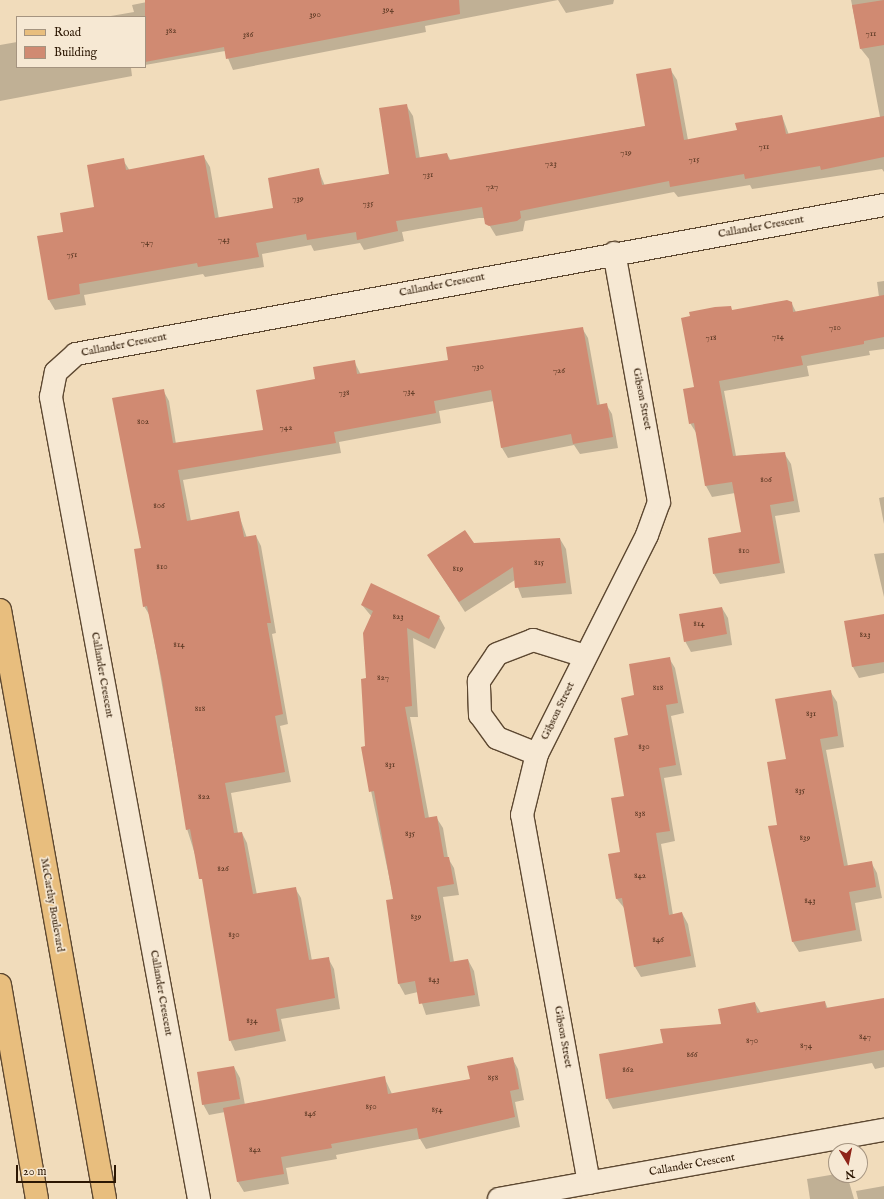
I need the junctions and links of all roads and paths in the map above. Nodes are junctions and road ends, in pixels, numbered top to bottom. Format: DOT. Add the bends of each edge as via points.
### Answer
graph roads {
  1 [pos="884,205"];
  2 [pos="614,253"];
  3 [pos="0,610"];
  4 [pos="585,656"];
  5 [pos="537,754"];
  6 [pos="0,985"];
  7 [pos="884,1130"];
  8 [pos="589,1183"];
  9 [pos="37,1199"];
  10 [pos="105,1199"];
  11 [pos="199,1199"];
  12 [pos="499,1199"];
  1 -- 2 [label="street, Callander Crescent"];
  2 -- 4 [label="street, Gibson Street" via="659,502 647,535"];
  2 -- 11 [label="street, Callander Crescent" via="76,354 56,372 51,397"];
  3 -- 10 [label="main road, McCarthy Boulevard"];
  4 -- 5 [label="street, Gibson Street"];
  4 -- 5 [label="street" via="533,640 496,654 479,681 480,715 497,738"];
  5 -- 8 [label="street, Gibson Street" via="522,816"];
  6 -- 9 [label="main road"];
  7 -- 8 [label="street, Callander Crescent"];
  8 -- 12 [label="street, Callander Crescent"];
}
